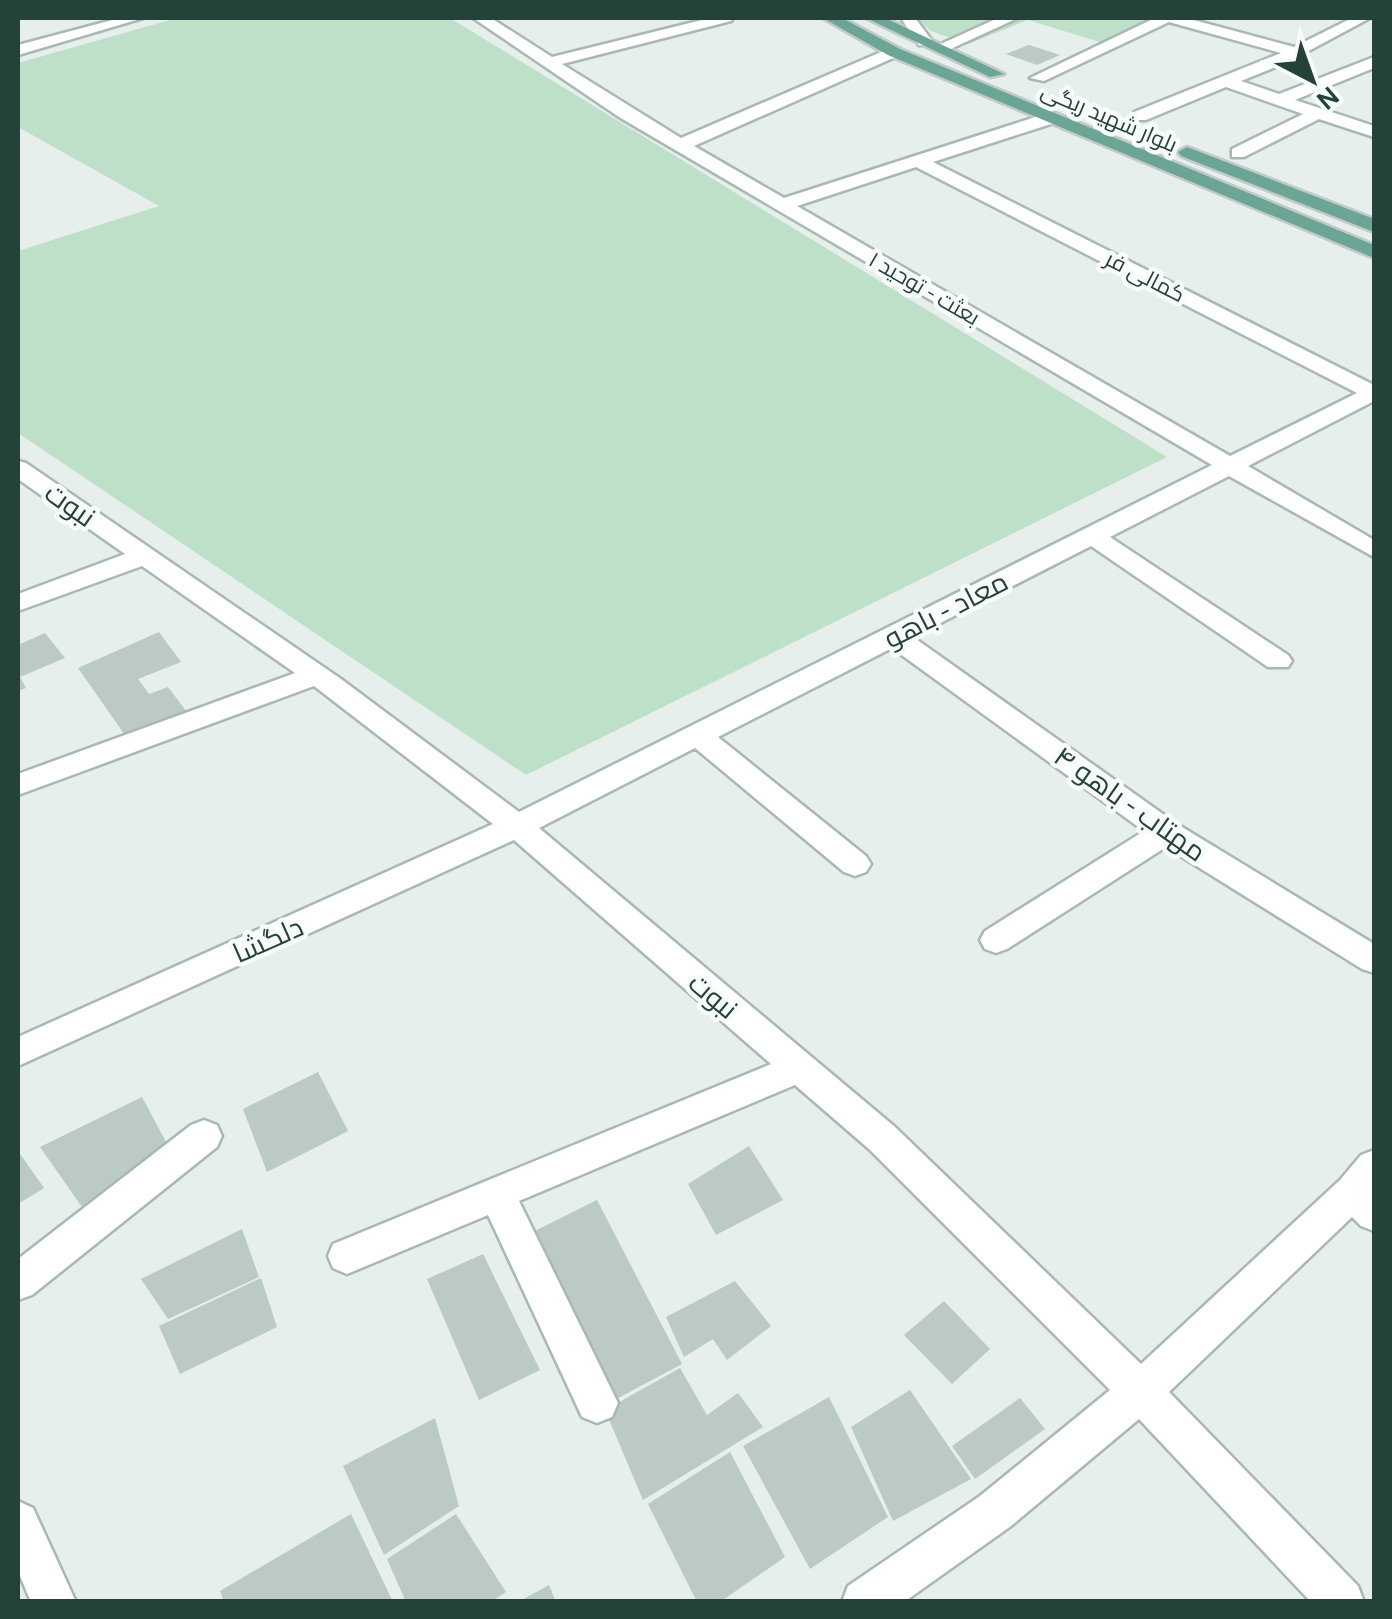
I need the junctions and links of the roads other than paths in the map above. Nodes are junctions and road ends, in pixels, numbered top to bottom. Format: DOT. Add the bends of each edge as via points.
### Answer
graph roads {
  1 [pos="135,18"];
  2 [pos="726,18"];
  3 [pos="831,18"];
  4 [pos="874,18"];
  5 [pos="908,18"];
  6 [pos="1010,18"];
  7 [pos="1169,18"];
  8 [pos="1363,18"];
  9 [pos="488,19"];
  10 [pos="103,21"];
  11 [pos="1321,39"];
  12 [pos="932,45"];
  13 [pos="1339,45"];
  14 [pos="18,50"];
  15 [pos="894,52"];
  16 [pos="1357,52"];
  17 [pos="1292,59"];
  18 [pos="1374,60"];
  19 [pos="549,63"];
  20 [pos="1318,70"];
  21 [pos="1336,76"];
  22 [pos="1038,78"];
  23 [pos="1223,81"];
  24 [pos="1280,100"];
  25 [pos="1318,112"];
  26 [pos="1374,115"];
  27 [pos="1140,116"];
  28 [pos="1100,117"];
  29 [pos="1051,118"];
  30 [pos="1345,122"];
  31 [pos="1118,124"];
  32 [pos="1374,132"];
  33 [pos="680,146"];
  34 [pos="1238,152"];
  35 [pos="916,161"];
  36 [pos="780,205"];
  37 [pos="1374,226"];
  38 [pos="1374,252"];
  39 [pos="1374,393"];
  40 [pos="1228,467"];
  41 [pos="18,468"];
  42 [pos="1092,536"];
  43 [pos="1374,550"];
  44 [pos="144,556"];
  45 [pos="18,602"];
  46 [pos="894,636"];
  47 [pos="1278,661"];
  48 [pos="318,675"];
  49 [pos="697,735"];
  50 [pos="18,785"];
  51 [pos="517,826"];
  52 [pos="1166,832"];
  53 [pos="855,864"];
  54 [pos="996,940"];
  55 [pos="1374,960"];
  56 [pos="18,1052"];
  57 [pos="798,1068"];
  58 [pos="204,1136"];
  59 [pos="1367,1190"];
  60 [pos="496,1194"];
  61 [pos="346,1256"];
  62 [pos="18,1282"];
  63 [pos="1142,1393"];
  64 [pos="597,1403"];
  65 [pos="18,1524"];
  66 [pos="54,1602"];
  67 [pos="864,1602"];
  68 [pos="1342,1602"];
  1 -- 10 [label="street"];
  2 -- 19 [label="street"];
  3 -- 15 [label="main road, بلوار شهید ریگی"];
  4 -- 12 [label="main road, بلوار شهید ریگی"];
  5 -- 12 [label="street"];
  6 -- 12 [label="street"];
  7 -- 17 [label="street"];
  7 -- 22 [label="street"];
  8 -- 11 [label="street"];
  9 -- 19 [label="street, بعثت - توحید ۱"];
  10 -- 14 [label="street"];
  11 -- 13 [label="street"];
  11 -- 17 [label="street"];
  12 -- 28 [label="main road, بلوار شهید ریگی"];
  15 -- 29 [label="main road, بلوار شهید ریگی"];
  15 -- 33 [label="street"];
  16 -- 18 [label="street"];
  17 -- 23 [label="street"];
  18 -- 21 [label="street"];
  19 -- 33 [label="street, بعثت - توحید ۱"];
  20 -- 21 [label="street"];
  21 -- 24 [label="street"];
  23 -- 24 [label="street"];
  23 -- 27 [label="street"];
  24 -- 25 [label="street"];
  25 -- 30 [label="street"];
  25 -- 34 [label="street"];
  26 -- 30 [label="street"];
  29 -- 35 [label="street"];
  29 -- 38 [label="main road, بلوار شهید ریگی"];
  30 -- 32 [label="street"];
  31 -- 37 [label="main road, بلوار شهید ریگی"];
  33 -- 36 [label="street, بعثت - توحید ۱"];
  35 -- 36 [label="street"];
  35 -- 39 [label="street, کمالی فر"];
  36 -- 40 [label="street, بعثت - توحید ۱"];
  39 -- 40 [label="street, معاد - باهو"];
  40 -- 42 [label="street, معاد - باهو"];
  40 -- 43 [label="street, بعثت - توحید ۱"];
  41 -- 44 [label="street, نبوت"];
  42 -- 46 [label="street, معاد - باهو"];
  42 -- 47 [label="street"];
  44 -- 45 [label="street"];
  44 -- 48 [label="street, نبوت"];
  46 -- 49 [label="street, معاد - باهو"];
  46 -- 52 [label="street, مهتاب - باهو ۴"];
  48 -- 50 [label="street"];
  48 -- 51 [label="street, نبوت"];
  49 -- 51 [label="street, معاد - باهو"];
  49 -- 53 [label="street"];
  51 -- 56 [label="street, دلگشا"];
  51 -- 57 [label="street, نبوت"];
  52 -- 54 [label="street"];
  52 -- 55 [label="street, مهتاب - باهو ۴"];
  57 -- 60 [label="street"];
  57 -- 63 [label="street, نبوت" via="882,1138"];
  58 -- 62 [label="street"];
  59 -- 63 [label="street"];
  60 -- 61 [label="street"];
  60 -- 64 [label="street"];
  63 -- 67 [label="street" via="939,1555"];
  63 -- 68 [label="street, نبوت"];
  65 -- 66 [label="street"];
}
